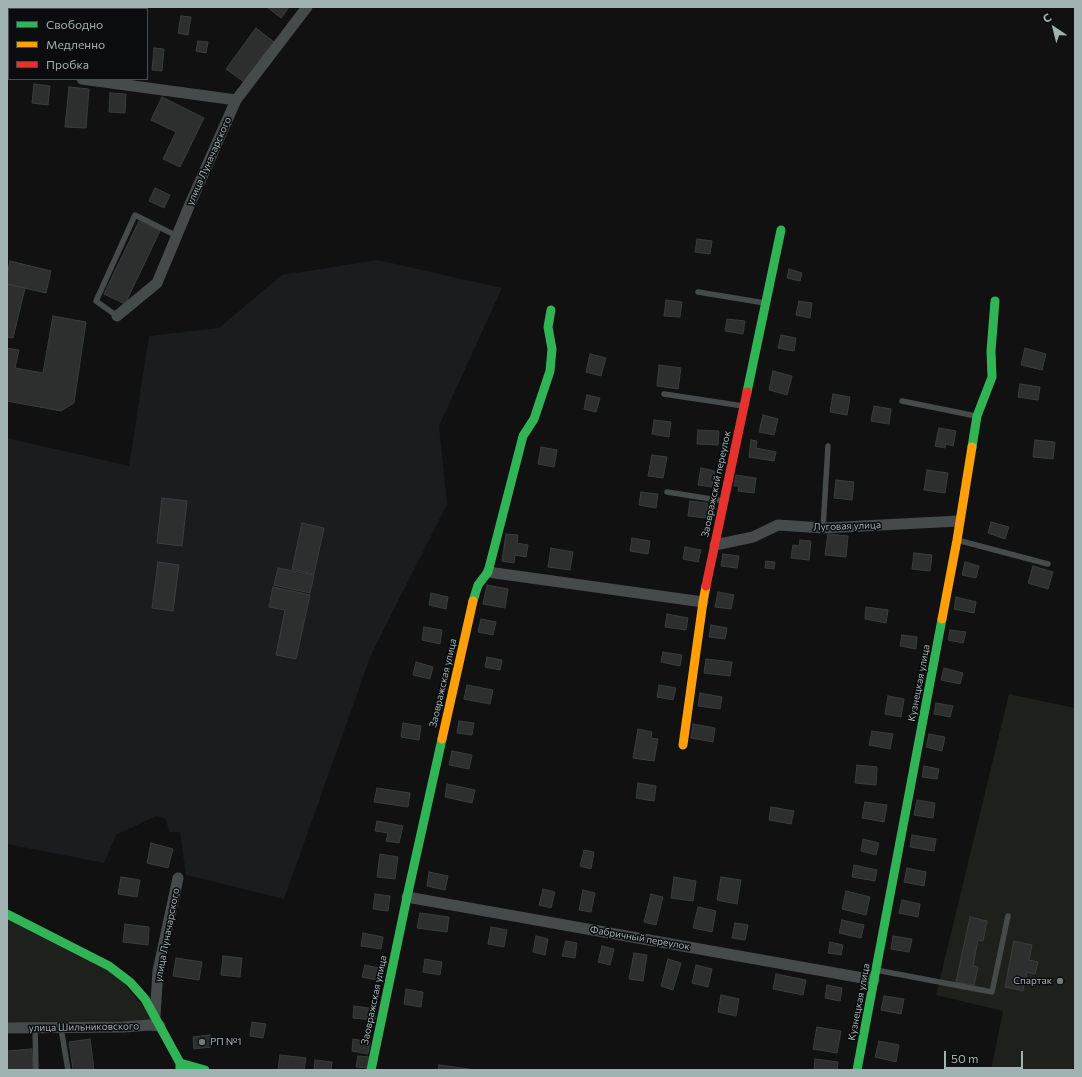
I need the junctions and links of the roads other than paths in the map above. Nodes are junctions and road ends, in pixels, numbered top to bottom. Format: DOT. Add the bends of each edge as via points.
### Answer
graph roads {
  1 [pos="307,7"];
  2 [pos="89,80"];
  3 [pos="236,100"];
  4 [pos="781,230"];
  5 [pos="176,236"];
  6 [pos="698,292"];
  7 [pos="995,301"];
  8 [pos="765,303"];
  9 [pos="551,310"];
  10 [pos="117,316"];
  11 [pos="664,394"];
  12 [pos="902,401"];
  13 [pos="744,406"];
  14 [pos="977,416"];
  15 [pos="828,446"];
  16 [pos="667,492"];
  17 [pos="724,501"];
  18 [pos="959,521"];
  19 [pos="824,528"];
  20 [pos="957,540"];
  21 [pos="714,545"];
  22 [pos="1048,564"];
  23 [pos="488,572"];
  24 [pos="703,602"];
  25 [pos="683,744"];
  26 [pos="178,878"];
  27 [pos="407,897"];
  28 [pos="7,914"];
  29 [pos="1008,916"];
  30 [pos="875,974"];
  31 [pos="155,1016"];
  32 [pos="160,1026"];
  33 [pos="7,1028"];
  34 [pos="35,1028"];
  35 [pos="61,1028"];
  36 [pos="180,1067"];
  37 [pos="36,1070"];
  38 [pos="68,1070"];
  39 [pos="205,1070"];
  40 [pos="371,1070"];
  41 [pos="857,1070"];
  1 -- 3 [label="street, улица Луначарского"];
  2 -- 3 [label="street"];
  3 -- 5 [label="street, улица Луначарского"];
  4 -- 8 [label="street, Заовражский переулок"];
  5 -- 10 [label="street, улица Луначарского" via="157,283"];
  5 -- 10 [label="lane" via="135,215 96,301"];
  6 -- 8 [label="lane"];
  7 -- 14 [label="street, Кузнецкая улица" via="991,351 992,377"];
  8 -- 13 [label="street, Заовражский переулок"];
  9 -- 23 [label="street, Заовражская улица" via="548,327 552,349 550,371 534,419 523,436"];
  11 -- 13 [label="lane"];
  12 -- 14 [label="lane"];
  13 -- 17 [label="street, Заовражский переулок"];
  14 -- 18 [label="street, Кузнецкая улица"];
  15 -- 19 [label="lane"];
  16 -- 17 [label="lane"];
  17 -- 21 [label="street, Заовражский переулок"];
  18 -- 19 [label="street, Луговая улица"];
  18 -- 20 [label="street, Кузнецкая улица"];
  19 -- 21 [label="street, Луговая улица" via="778,525 753,537"];
  20 -- 22 [label="lane"];
  20 -- 30 [label="street, Кузнецкая улица"];
  21 -- 24 [label="street, Заовражский переулок"];
  23 -- 24 [label="street"];
  23 -- 27 [label="street, Заовражская улица" via="475,591"];
  24 -- 25 [label="street, Заовражский переулок"];
  26 -- 31 [label="street, улица Луначарского" via="158,971"];
  27 -- 30 [label="street, Фабричный переулок"];
  27 -- 40 [label="street, Заовражская улица"];
  28 -- 31 [label="street" via="109,966 130,982 145,999"];
  29 -- 30 [label="lane" via="992,992"];
  30 -- 41 [label="street, Кузнецкая улица"];
  31 -- 32 [label="street"];
  32 -- 35 [label="street, улица Шильниковского"];
  32 -- 36 [label="street"];
  33 -- 34 [label="street, улица Шильниковского"];
  34 -- 35 [label="street, улица Шильниковского"];
  34 -- 37 [label="lane"];
  35 -- 38 [label="lane"];
  36 -- 39 [label="street"];
}
